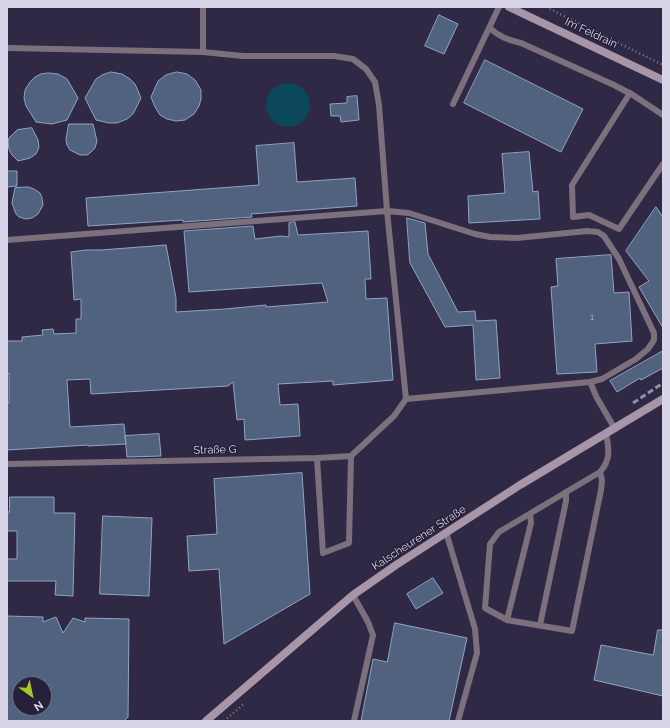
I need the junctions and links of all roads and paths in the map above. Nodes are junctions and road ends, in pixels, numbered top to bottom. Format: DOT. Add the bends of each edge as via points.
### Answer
graph roads {
  1 [pos="203,7"];
  2 [pos="499,7"];
  3 [pos="509,7"];
  4 [pos="546,7"];
  5 [pos="490,28"];
  6 [pos="7,48"];
  7 [pos="203,52"];
  8 [pos="663,65"];
  9 [pos="663,80"];
  10 [pos="630,93"];
  11 [pos="453,104"];
  12 [pos="663,115"];
  13 [pos="663,164"];
  14 [pos="387,211"];
  15 [pos="7,240"];
  16 [pos="590,382"];
  17 [pos="406,399"];
  18 [pos="662,402"];
  19 [pos="615,428"];
  20 [pos="606,434"];
  21 [pos="351,456"];
  22 [pos="317,458"];
  23 [pos="7,464"];
  24 [pos="600,472"];
  25 [pos="566,492"];
  26 [pos="530,514"];
  27 [pos="446,532"];
  28 [pos="353,595"];
  29 [pos="507,620"];
  30 [pos="540,625"];
  31 [pos="248,700"];
  32 [pos="206,721"];
  33 [pos="224,721"];
  34 [pos="354,721"];
  35 [pos="458,721"];
  1 -- 7 [label="lane"];
  2 -- 5 [label="lane"];
  3 -- 9 [label="main road, Im Feldrain"];
  4 -- 8 [label="path"];
  5 -- 10 [label="lane" via="497,35"];
  5 -- 11 [label="lane"];
  6 -- 7 [label="lane"];
  7 -- 14 [label="lane" via="243,56 334,56 354,59 366,69 375,82 379,105"];
  10 -- 12 [label="lane"];
  10 -- 13 [label="lane" via="572,185 573,217 589,215 620,229"];
  14 -- 15 [label="lane"];
  14 -- 16 [label="lane" via="409,213 490,237 517,238 587,231 598,232 604,236 619,259 654,333 654,340 636,359 602,379"];
  14 -- 17 [label="lane"];
  16 -- 17 [label="lane"];
  16 -- 19 [label="lane"];
  17 -- 21 [label="lane" via="394,416"];
  18 -- 19 [label="main road, Kalscheurener Straße"];
  19 -- 20 [label="main road, Kalscheurener Straße"];
  20 -- 24 [label="lane" via="609,458"];
  20 -- 27 [label="main road, Kalscheurener Straße"];
  21 -- 22 [label="lane, Straße G"];
  21 -- 22 [label="lane" via="349,543 323,553"];
  22 -- 23 [label="lane, Straße G"];
  24 -- 25 [label="lane"];
  24 -- 30 [label="lane" via="601,490 572,631"];
  25 -- 26 [label="lane"];
  25 -- 30 [label="lane"];
  26 -- 29 [label="lane"];
  26 -- 29 [label="lane" via="499,532 490,544 485,608"];
  27 -- 28 [label="main road, Kalscheurener Straße"];
  27 -- 35 [label="lane" via="475,629 477,645"];
  28 -- 32 [label="main road, Kalscheurener Straße"];
  28 -- 34 [label="lane" via="373,635"];
  29 -- 30 [label="lane"];
  31 -- 33 [label="path"];
}
